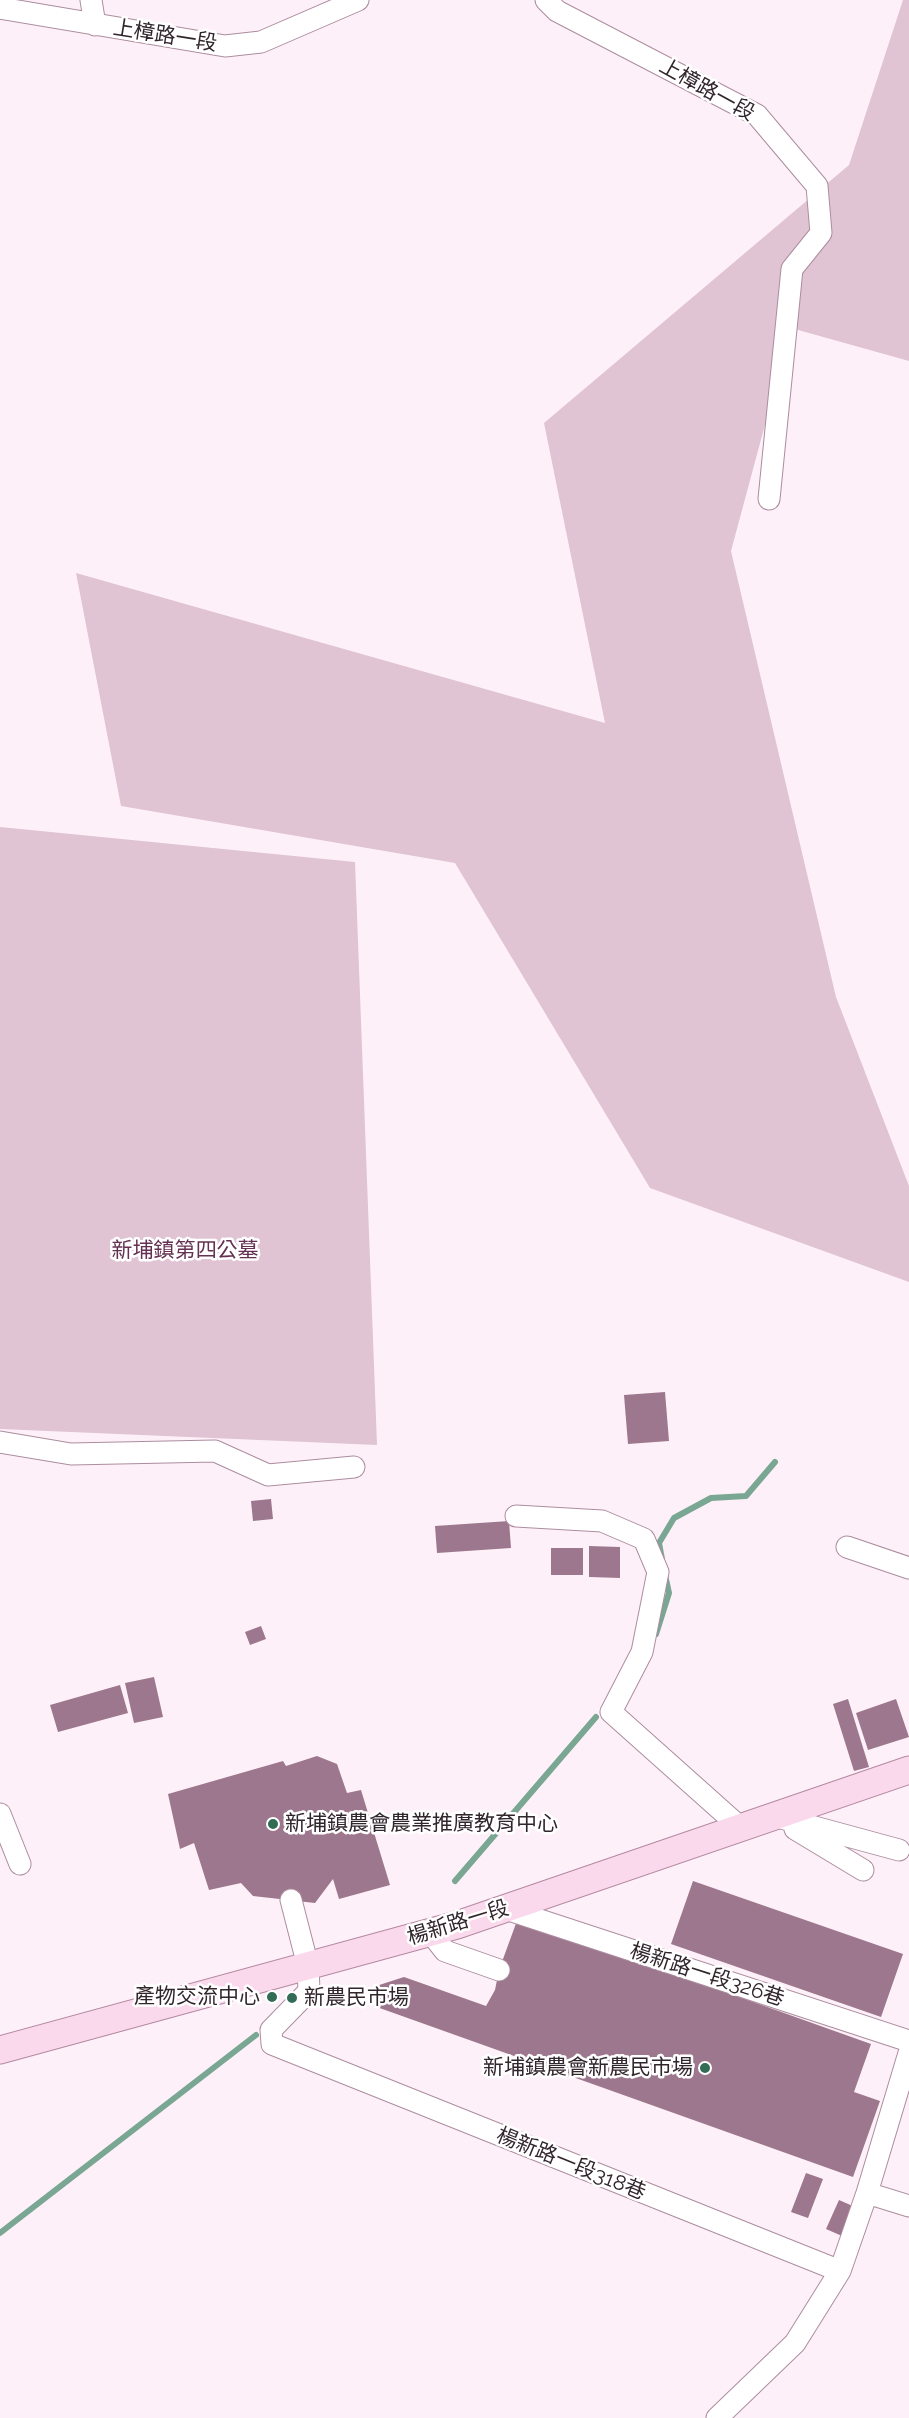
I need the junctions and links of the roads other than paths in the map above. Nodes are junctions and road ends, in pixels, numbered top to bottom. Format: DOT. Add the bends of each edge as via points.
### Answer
graph roads {
  1 [pos="91,0"];
  2 [pos="358,0"];
  3 [pos="556,4"];
  4 [pos="0,8"];
  5 [pos="94,25"];
  6 [pos="769,499"];
  7 [pos="0,1442"];
  8 [pos="354,1467"];
  9 [pos="516,1516"];
  10 [pos="847,1547"];
  11 [pos="909,1569"];
  12 [pos="909,1770"];
  13 [pos="0,1814"];
  14 [pos="774,1816"];
  15 [pos="741,1828"];
  16 [pos="899,1850"];
  17 [pos="20,1864"];
  18 [pos="863,1870"];
  19 [pos="291,1900"];
  20 [pos="506,1909"];
  21 [pos="430,1932"];
  22 [pos="308,1966"];
  23 [pos="500,1970"];
  24 [pos="909,2042"];
  25 [pos="0,2050"];
  26 [pos="909,2053"];
  27 [pos="867,2193"];
  28 [pos="909,2206"];
  29 [pos="840,2271"];
  30 [pos="717,2418"];
  1 -- 5 [label="street"];
  2 -- 5 [label="street, 上樟路一段" via="261,42 225,46"];
  3 -- 6 [label="street, 上樟路一段" via="757,115 817,186 821,233 792,269"];
  4 -- 5 [label="street, 上樟路一段"];
  7 -- 8 [label="street" via="72,1454 215,1451 268,1474"];
  9 -- 15 [label="street" via="602,1521 644,1539 658,1572 642,1652 611,1712"];
  10 -- 11 [label="street"];
  12 -- 14 [label="main road, 楊新路一段"];
  13 -- 17 [label="street"];
  14 -- 15 [label="main road, 楊新路一段"];
  14 -- 16 [label="street"];
  14 -- 18 [label="street"];
  15 -- 20 [label="main road, 楊新路一段"];
  19 -- 22 [label="street"];
  20 -- 21 [label="main road, 楊新路一段"];
  20 -- 24 [label="street, 楊新路一段326巷"];
  21 -- 22 [label="main road, 楊新路一段"];
  21 -- 23 [label="street" via="445,1951"];
  22 -- 25 [label="main road, 楊新路一段"];
  22 -- 29 [label="street, 楊新路一段318巷" via="309,1991 272,2030 272,2044"];
  26 -- 27 [label="street"];
  27 -- 28 [label="street"];
  27 -- 29 [label="street"];
  29 -- 30 [label="street" via="795,2343"];
}
